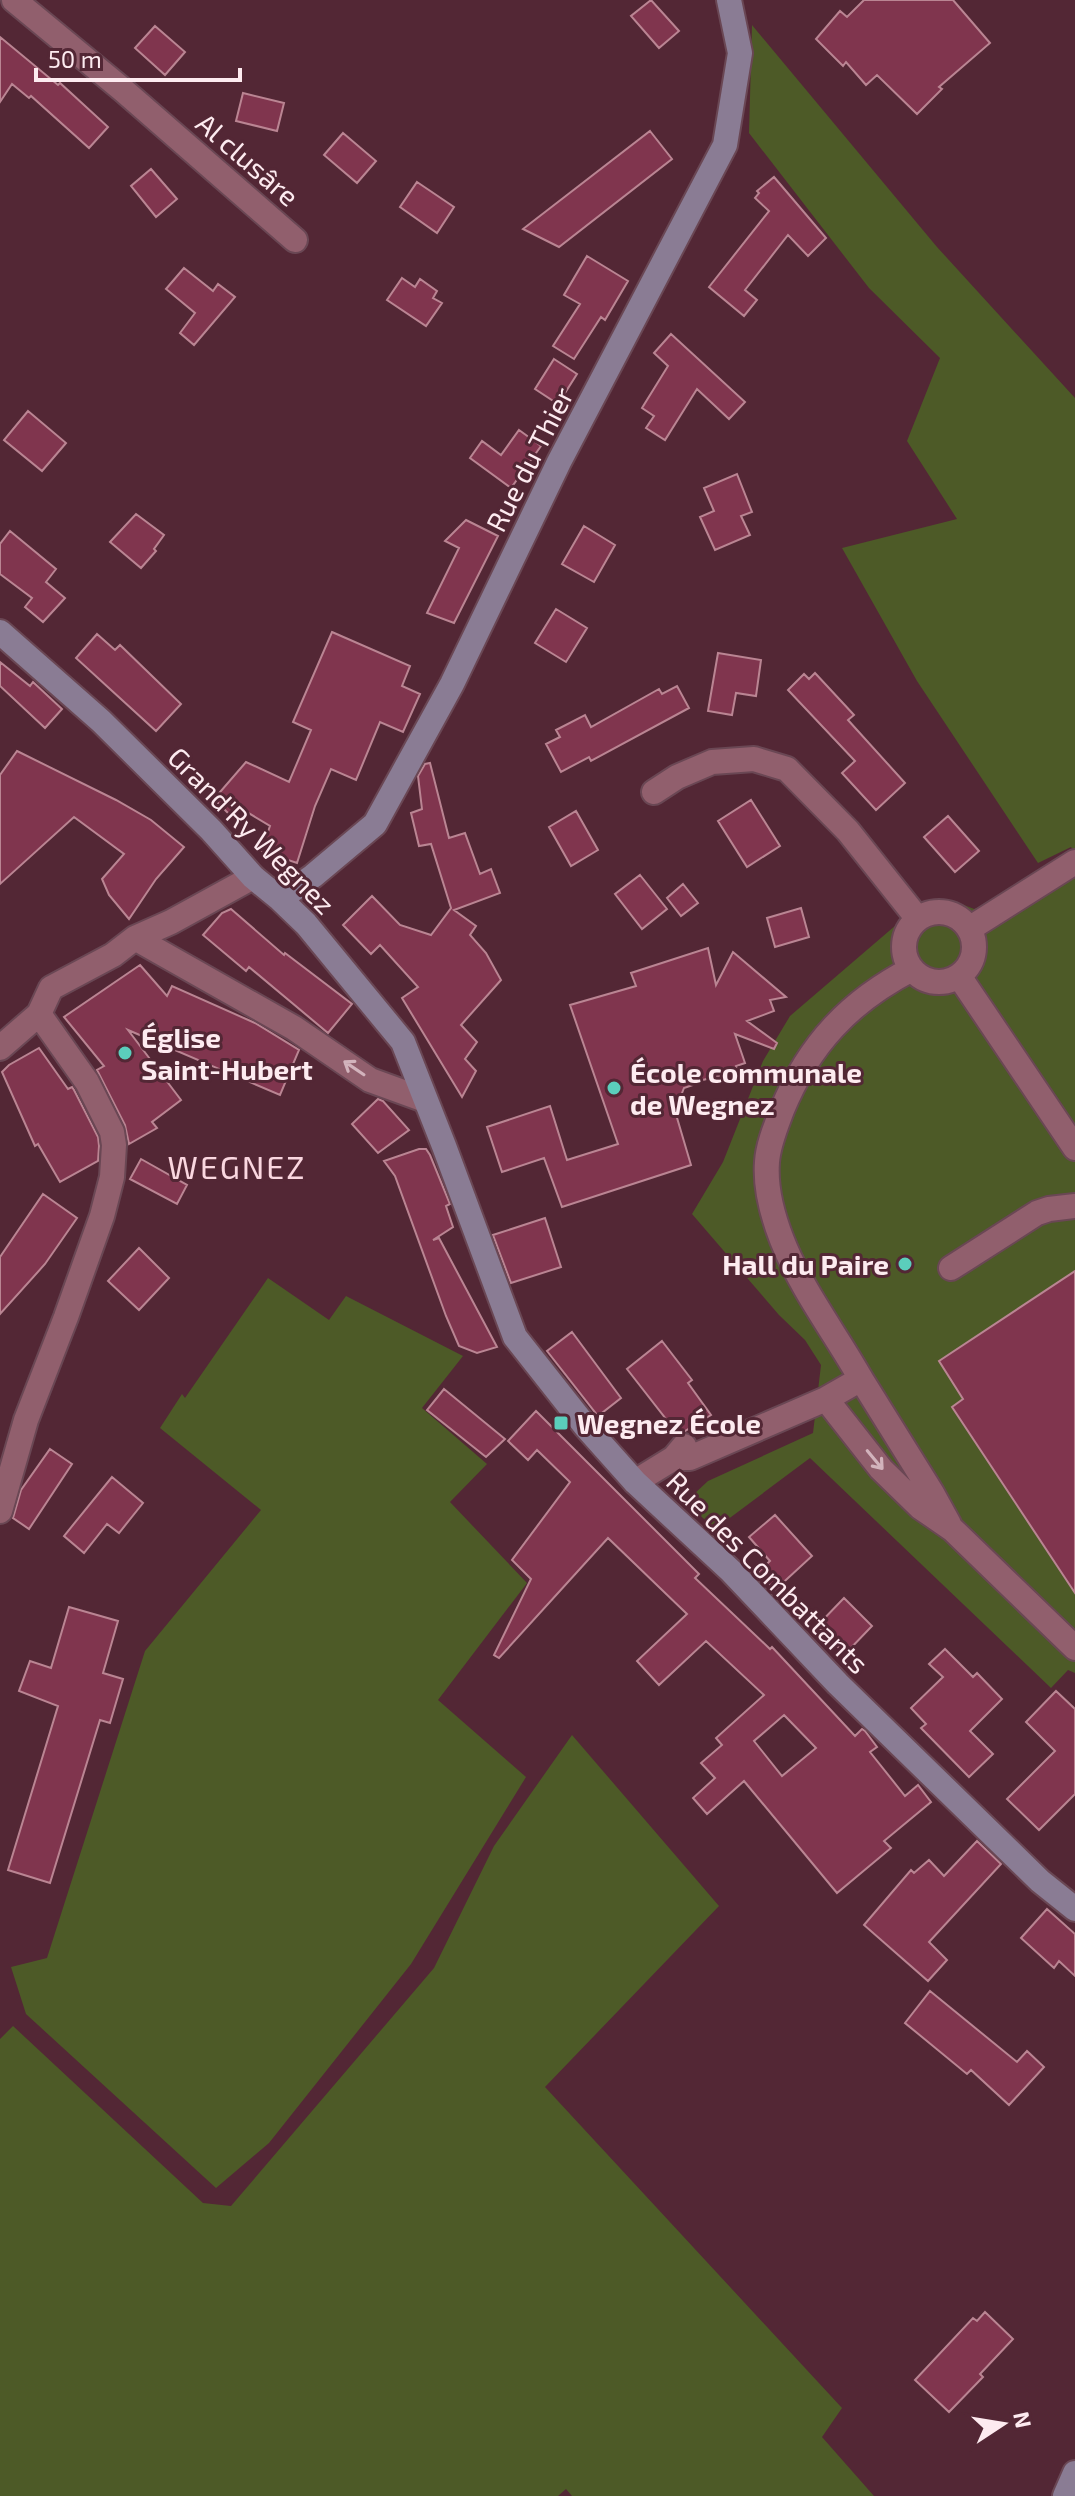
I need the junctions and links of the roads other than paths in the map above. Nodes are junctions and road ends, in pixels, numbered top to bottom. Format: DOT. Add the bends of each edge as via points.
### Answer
graph roads {
  1 [pos="14,0"];
  2 [pos="729,0"];
  3 [pos="295,240"];
  4 [pos="0,632"];
  5 [pos="654,792"];
  6 [pos="1075,862"];
  7 [pos="253,877"];
  8 [pos="280,899"];
  9 [pos="918,919"];
  10 [pos="969,929"];
  11 [pos="135,938"];
  12 [pos="912,969"];
  13 [pos="959,976"];
  14 [pos="39,1014"];
  15 [pos="0,1048"];
  16 [pos="425,1100"];
  17 [pos="1075,1148"];
  18 [pos="1075,1206"];
  19 [pos="951,1268"];
  20 [pos="861,1379"];
  21 [pos="831,1395"];
  22 [pos="635,1482"];
  23 [pos="1,1507"];
  24 [pos="952,1529"];
  25 [pos="1075,1648"];
  26 [pos="1075,1909"];
  27 [pos="1075,2473"];
  28 [pos="1065,2496"];
  1 -- 3 [label="street, Al clusâre"];
  2 -- 8 [label="street, Rue du Thier" via="740,53 725,145 559,462 452,684 375,824"];
  4 -- 7 [label="street, Grand'Ry Wegnez" via="101,721"];
  5 -- 9 [label="street" via="712,762 754,759 787,769 848,831"];
  6 -- 10 [label="street"];
  7 -- 8 [label="street, Grand'Ry Wegnez"];
  7 -- 11 [label="street"];
  8 -- 16 [label="street, Grand'Ry Wegnez" via="403,1042"];
  9 -- 10 [label="street" via="950,914"];
  9 -- 12 [label="street" via="906,937 906,959"];
  10 -- 13 [label="street" via="972,958"];
  11 -- 14 [label="street" via="51,988"];
  16 -- 11 [label="street, one-way" via="370,1080 294,1028"];
  12 -- 13 [label="street" via="931,981"];
  12 -- 20 [label="street" via="881,985 816,1045 795,1080 767,1162 770,1201 781,1238"];
  13 -- 17 [label="street"];
  14 -- 15 [label="street"];
  14 -- 23 [label="street" via="87,1082 112,1132 112,1177 26,1420"];
  16 -- 22 [label="street, Rue des Combattants" via="515,1337"];
  18 -- 19 [label="street" via="1037,1213"];
  20 -- 21 [label="street"];
  20 -- 24 [label="street"];
  21 -- 22 [label="street" via="690,1458 674,1458"];
  21 -- 24 [label="street, one-way" via="881,1469"];
  22 -- 26 [label="street, Rue des Combattants" via="1040,1881"];
  24 -- 25 [label="street"];
  27 -- 28 [label="street"];
}
